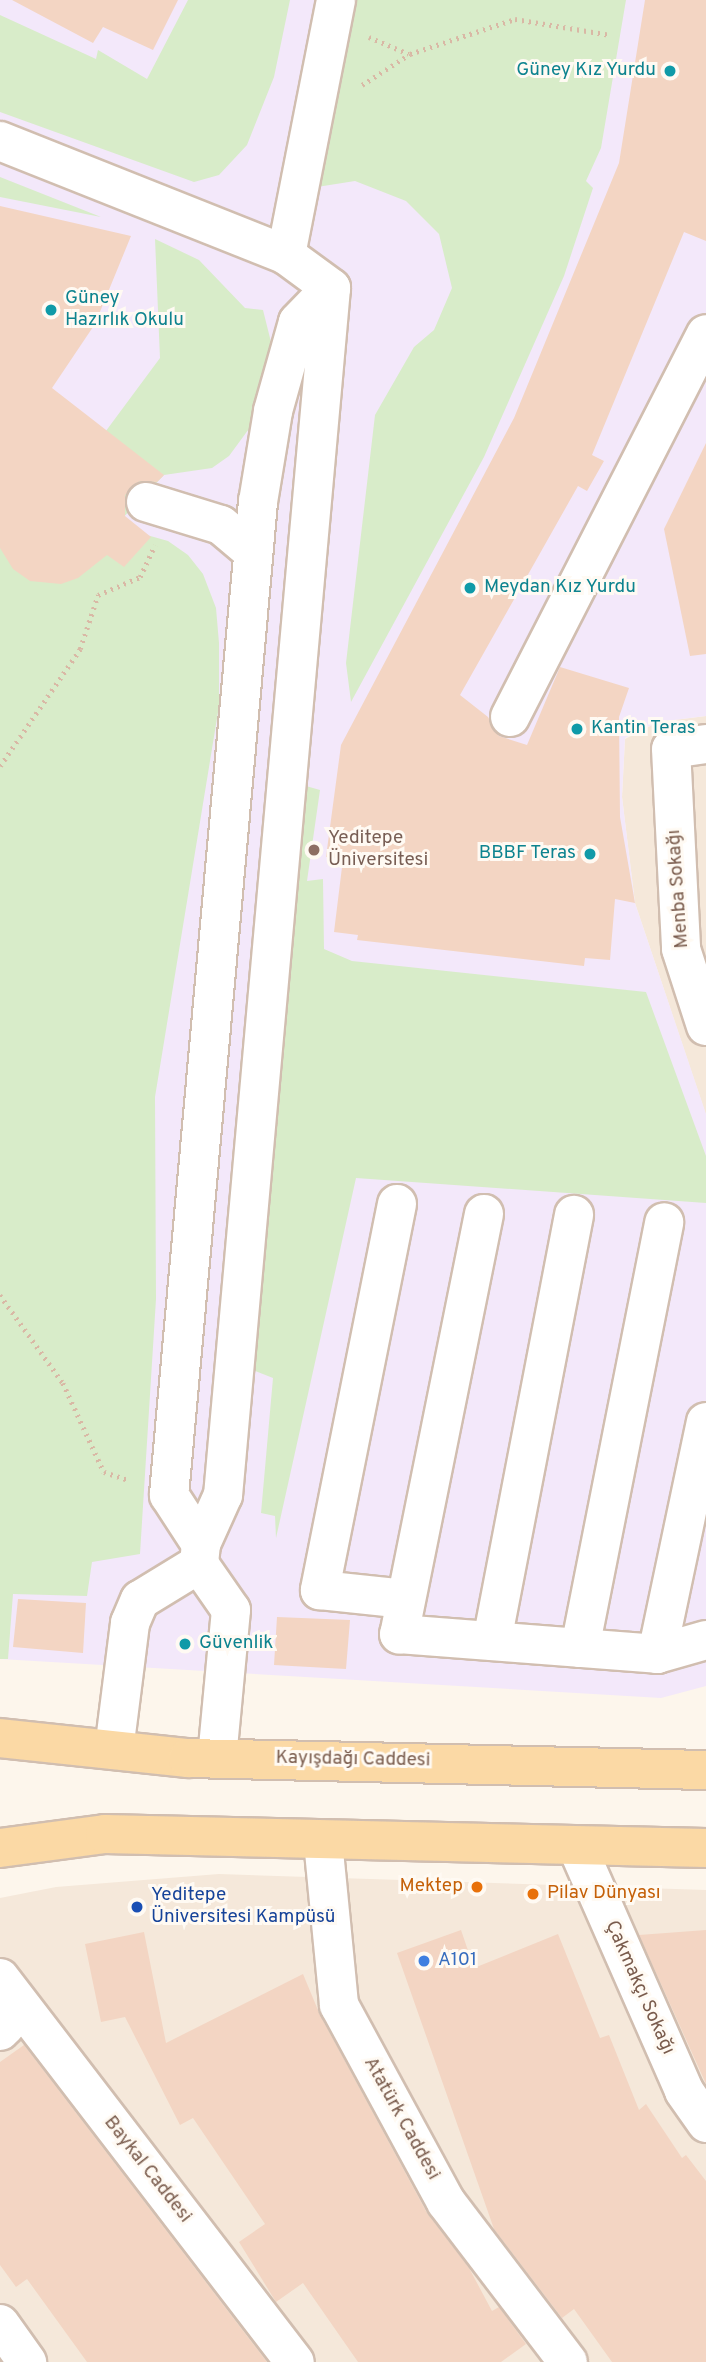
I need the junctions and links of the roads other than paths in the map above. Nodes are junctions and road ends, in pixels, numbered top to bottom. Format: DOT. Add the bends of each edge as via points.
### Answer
graph roads {
  1 [pos="336,0"];
  2 [pos="0,141"];
  3 [pos="286,255"];
  4 [pos="331,288"];
  5 [pos="706,334"];
  6 [pos="160,506"];
  7 [pos="253,552"];
  8 [pos="510,717"];
  9 [pos="688,747"];
  10 [pos="706,1026"];
  11 [pos="397,1204"];
  12 [pos="484,1214"];
  13 [pos="574,1215"];
  14 [pos="664,1222"];
  15 [pos="706,1422"];
  16 [pos="699,1483"];
  17 [pos="200,1554"];
  18 [pos="406,1599"];
  19 [pos="706,1640"];
  20 [pos="492,1641"];
  21 [pos="580,1648"];
  22 [pos="657,1654"];
  23 [pos="0,1738"];
  24 [pos="706,1746"];
  25 [pos="114,1750"];
  26 [pos="217,1758"];
  27 [pos="647,1766"];
  28 [pos="706,1770"];
  29 [pos="323,1841"];
  30 [pos="0,1848"];
  31 [pos="706,1848"];
  32 [pos="578,1849"];
  33 [pos="0,1978"];
  34 [pos="0,2013"];
  35 [pos="0,2031"];
  36 [pos="706,2123"];
  37 [pos="0,2324"];
  38 [pos="27,2362"];
  39 [pos="295,2362"];
  40 [pos="568,2362"];
  1 -- 3 [label="street"];
  2 -- 3 [label="street"];
  3 -- 4 [label="street"];
  4 -- 7 [label="street" via="298,322 273,411"];
  4 -- 17 [label="street" via="223,1495"];
  5 -- 8 [label="street"];
  6 -- 7 [label="street" via="221,526"];
  7 -- 17 [label="street" via="169,1494"];
  9 -- 10 [label="street, Menba Sokağı" via="681,949"];
  11 -- 18 [label="street" via="320,1590"];
  12 -- 18 [label="street"];
  13 -- 20 [label="street"];
  14 -- 21 [label="street"];
  15 -- 16 [label="street"];
  16 -- 22 [label="street"];
  17 -- 25 [label="street" via="140,1600 130,1623"];
  17 -- 26 [label="street" via="231,1610"];
  18 -- 20 [label="street" via="399,1634"];
  19 -- 22 [label="street"];
  20 -- 21 [label="street"];
  21 -- 22 [label="street"];
  23 -- 25 [label="main road, Kayışdağı Caddesi"];
  24 -- 27 [label="main road"];
  25 -- 26 [label="main road, Kayışdağı Caddesi"];
  26 -- 27 [label="main road, Kayışdağı Caddesi"];
  27 -- 28 [label="main road, Kayışdağı Caddesi"];
  29 -- 30 [label="main road" via="105,1834"];
  29 -- 32 [label="main road"];
  29 -- 40 [label="street, Atatürk Caddesi" via="339,2006 446,2202"];
  31 -- 32 [label="main road"];
  32 -- 36 [label="street, Çakmakçı Sokağı" via="684,2091"];
  33 -- 39 [label="street, Baykal Caddesi"];
  34 -- 35 [label="street" via="5,2026"];
  37 -- 38 [label="street"];
}
